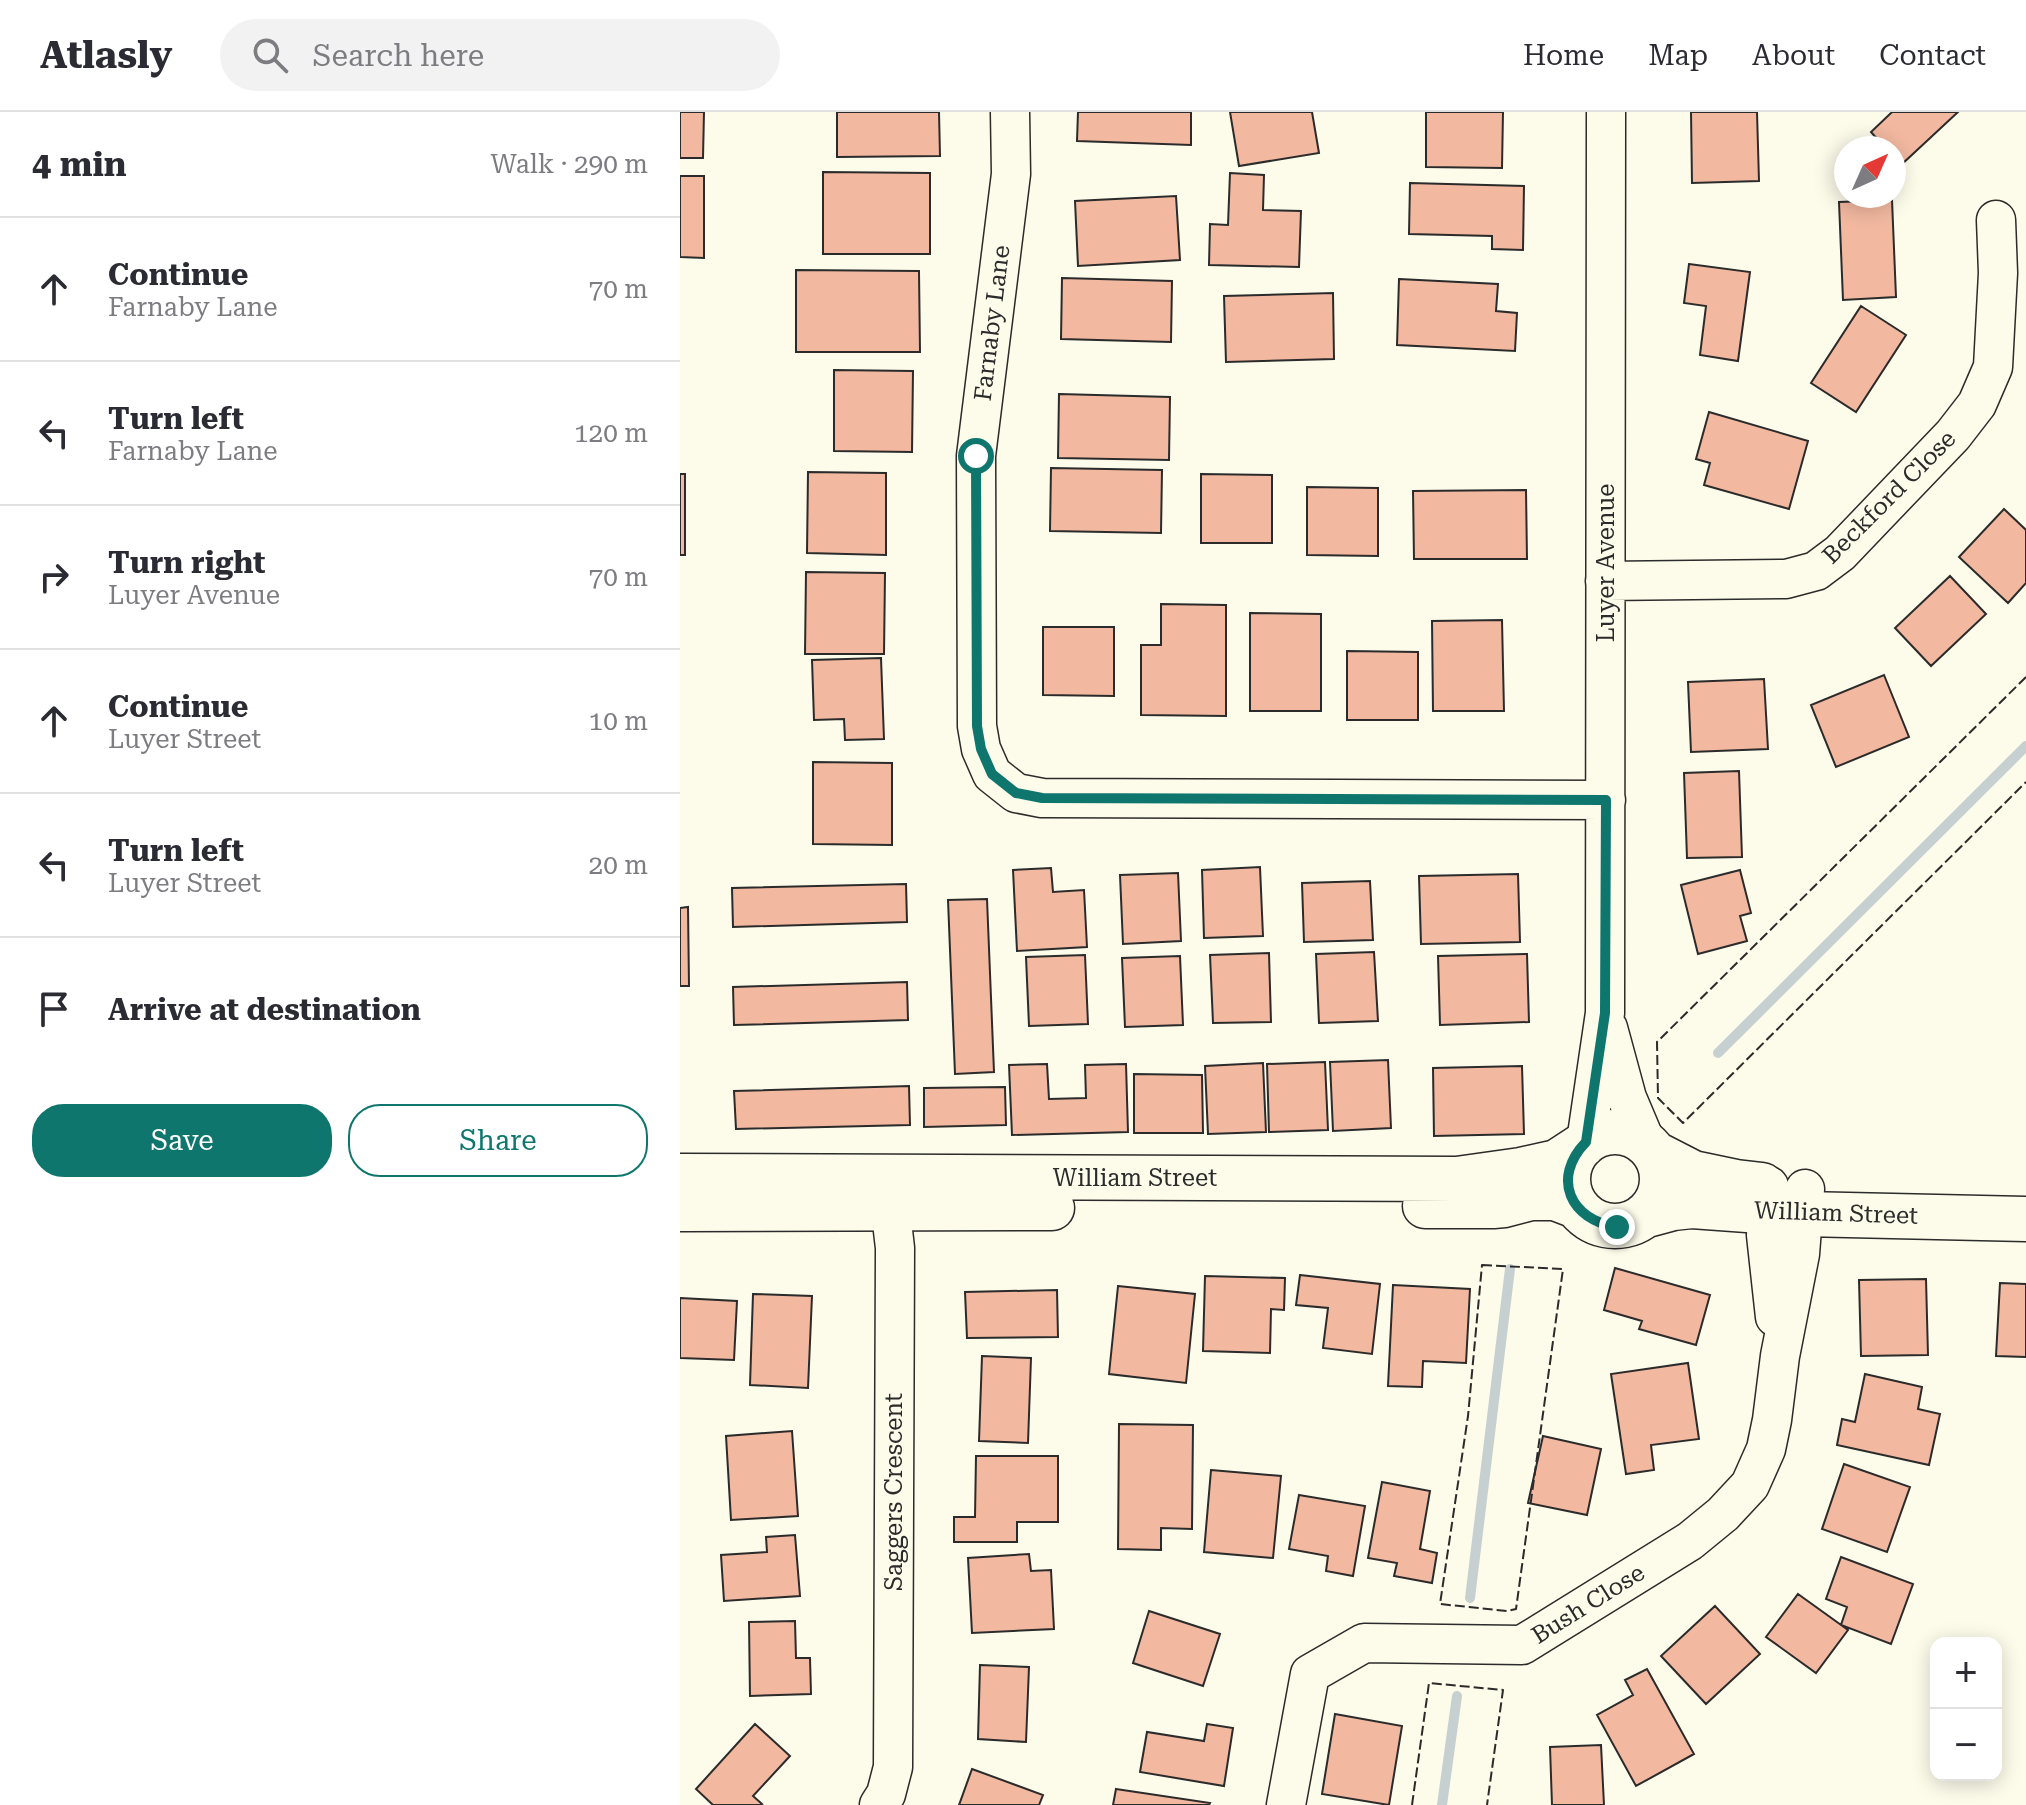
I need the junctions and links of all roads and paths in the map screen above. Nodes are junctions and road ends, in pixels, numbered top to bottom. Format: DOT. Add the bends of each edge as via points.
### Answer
graph roads {
  1 [pos="1010,112"];
  2 [pos="1606,112"];
  3 [pos="1996,220"];
  4 [pos="1605,581"];
  5 [pos="1606,800"];
  6 [pos="1605,1013"];
  7 [pos="1584,1143"];
  8 [pos="1650,1148"];
  9 [pos="680,1177"];
  10 [pos="889,1192"];
  11 [pos="2026,1193"];
  12 [pos="680,1196"];
  13 [pos="1786,1200"];
  14 [pos="1576,1206"];
  15 [pos="680,1209"];
  16 [pos="729,1209"];
  17 [pos="1647,1215"];
  18 [pos="2026,1219"];
  19 [pos="879,1805"];
  20 [pos="1286,1805"];
  1 -- 5 [label="street, Farnaby Lane" via="1011,174 976,456 977,726 992,774 1016,793 1042,798"];
  2 -- 4 [label="street, Luyer Avenue"];
  3 -- 4 [label="street, Beckford Close" via="1993,367 1977,404 1840,553 1816,571 1786,579"];
  4 -- 5 [label="street, Luyer Avenue"];
  5 -- 6 [label="street, Luyer Avenue"];
  6 -- 7 [label="street, Luyer Avenue"];
  6 -- 8 [label="street, Luyer Avenue" via="1627,1098"];
  7 -- 8 [label="main road" via="1616,1132 1632,1135"];
  7 -- 10 [label="main road, William Street" via="1557,1162 1457,1179"];
  7 -- 14 [label="main road" via="1570,1163 1568,1178"];
  8 -- 13 [label="main road, William Street" via="1693,1173"];
  8 -- 17 [label="main road" via="1663,1176 1662,1191"];
  9 -- 10 [label="main road" via="744,1191"];
  10 -- 14 [label="main road, William Street" via="1493,1206 1555,1198"];
  10 -- 16 [label="main road, William Street"];
  10 -- 19 [label="street, Saggers Crescent" via="895,1248 893,1767"];
  11 -- 13 [label="main road, William Street" via="1862,1191"];
  12 -- 16 [label="main road"];
  13 -- 17 [label="main road, William Street" via="1673,1208"];
  13 -- 18 [label="main road, William Street"];
  13 -- 20 [label="street, Bush Close" via="1800,1254 1766,1449 1750,1485 1690,1541 1522,1645 1364,1643 1310,1674"];
  14 -- 17 [label="main road" via="1601,1225 1633,1224"];
  15 -- 16 [label="main road, William Street"];
}
